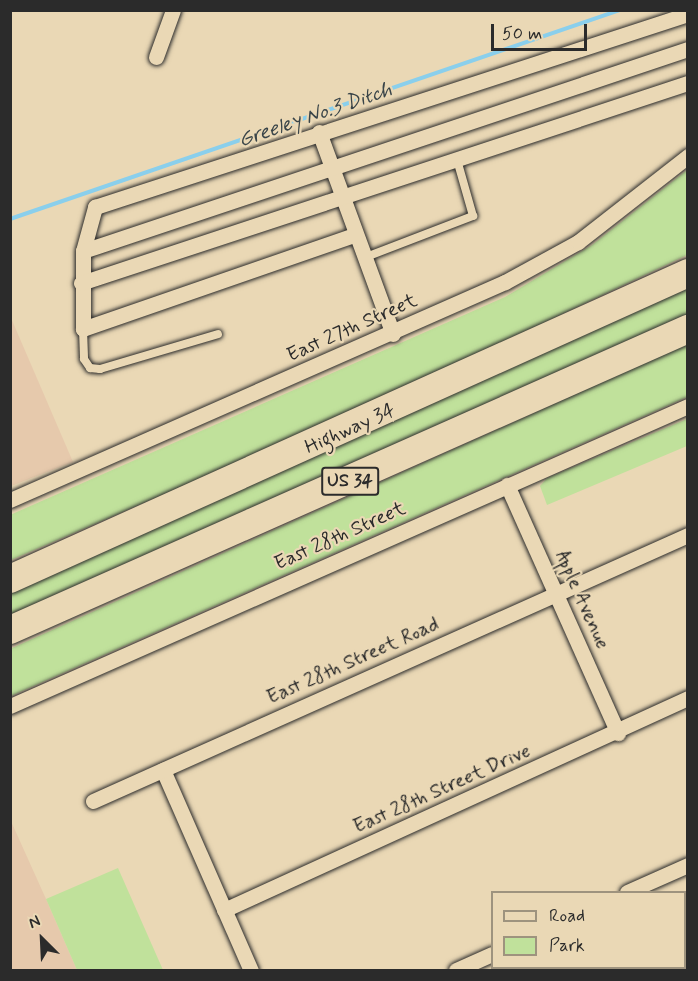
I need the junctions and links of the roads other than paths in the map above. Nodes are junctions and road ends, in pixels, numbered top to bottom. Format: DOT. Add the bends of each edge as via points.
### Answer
graph roads {
  1 [pos="173,10"];
  2 [pos="687,14"];
  3 [pos="687,49"];
  4 [pos="156,57"];
  5 [pos="687,83"];
  6 [pos="319,132"];
  7 [pos="687,156"];
  8 [pos="457,160"];
  9 [pos="329,170"];
  10 [pos="340,199"];
  11 [pos="354,235"];
  12 [pos="83,251"];
  13 [pos="366,257"];
  14 [pos="687,273"];
  15 [pos="81,283"];
  16 [pos="83,329"];
  17 [pos="687,329"];
  18 [pos="218,334"];
  19 [pos="393,334"];
  20 [pos="687,406"];
  21 [pos="507,485"];
  22 [pos="10,500"];
  23 [pos="687,535"];
  24 [pos="10,579"];
  25 [pos="555,593"];
  26 [pos="10,630"];
  27 [pos="682,701"];
  28 [pos="10,706"];
  29 [pos="618,733"];
  30 [pos="163,770"];
  31 [pos="93,801"];
  32 [pos="686,871"];
  33 [pos="630,891"];
  34 [pos="224,910"];
  35 [pos="491,954"];
  36 [pos="251,970"];
  37 [pos="456,970"];
  1 -- 4 [label="street"];
  2 -- 6 [label="street"];
  3 -- 9 [label="street"];
  5 -- 8 [label="street"];
  6 -- 9 [label="street"];
  6 -- 12 [label="street" via="94,207"];
  7 -- 19 [label="street, East 27th Street" via="578,242"];
  8 -- 10 [label="street"];
  8 -- 13 [label="lane" via="473,216"];
  9 -- 10 [label="street"];
  9 -- 12 [label="street"];
  10 -- 11 [label="street"];
  10 -- 15 [label="street"];
  11 -- 13 [label="street"];
  11 -- 16 [label="street"];
  12 -- 15 [label="street"];
  13 -- 19 [label="street"];
  14 -- 24 [label="highway, Highway 34 / US 34"];
  15 -- 16 [label="street"];
  16 -- 18 [label="lane" via="84,359 90,368 100,369"];
  17 -- 26 [label="highway, US 34"];
  19 -- 22 [label="street, East 27th Street"];
  20 -- 21 [label="street, East 28th Street"];
  21 -- 25 [label="street, Apple Avenue"];
  21 -- 28 [label="street, East 28th Street"];
  23 -- 25 [label="street, East 28th Street Road"];
  25 -- 29 [label="street, Apple Avenue"];
  25 -- 30 [label="street, East 28th Street Road"];
  27 -- 29 [label="street, East 28th Street Drive"];
  29 -- 34 [label="street, East 28th Street Drive"];
  30 -- 31 [label="street, East 28th Street Road"];
  30 -- 34 [label="street"];
  32 -- 33 [label="street"];
  34 -- 36 [label="street"];
  35 -- 37 [label="street"];
}
